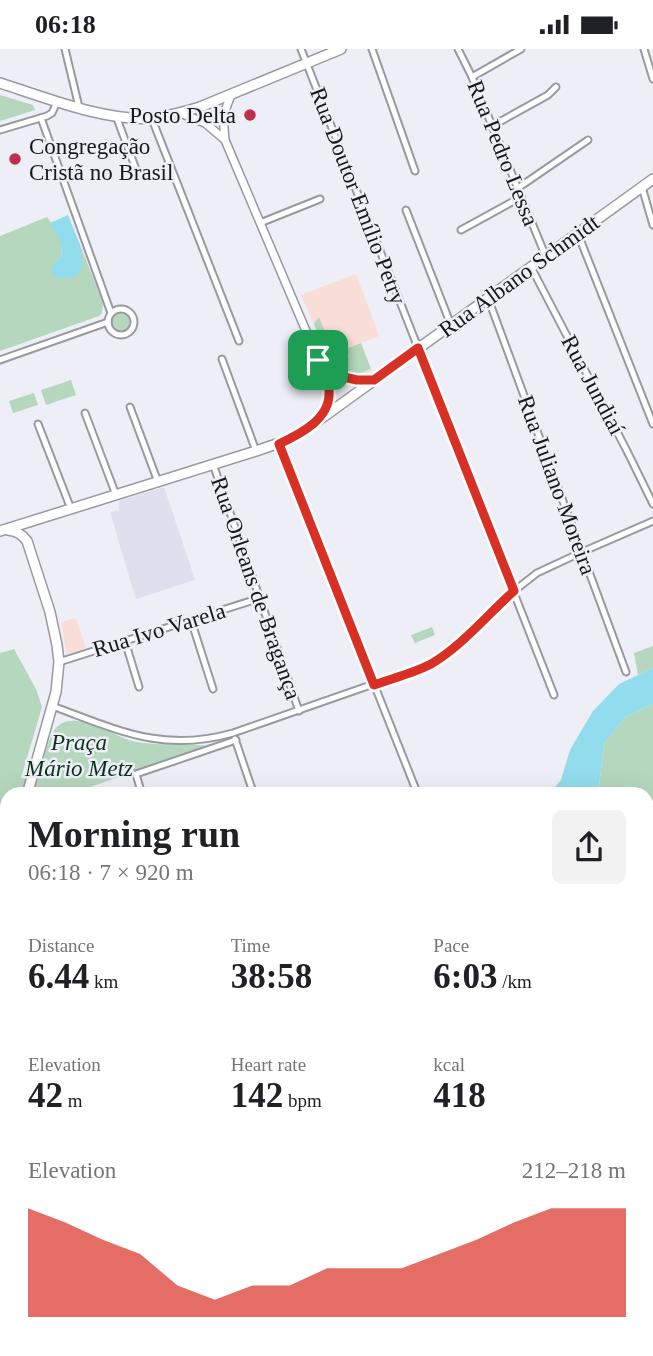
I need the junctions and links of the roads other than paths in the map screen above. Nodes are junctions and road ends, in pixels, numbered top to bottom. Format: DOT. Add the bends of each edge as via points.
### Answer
graph roads {
  1 [pos="65,49"];
  2 [pos="301,49"];
  3 [pos="341,49"];
  4 [pos="372,49"];
  5 [pos="458,49"];
  6 [pos="521,49"];
  7 [pos="648,53"];
  8 [pos="306,64"];
  9 [pos="472,77"];
  10 [pos="653,79"];
  11 [pos="0,83"];
  12 [pos="556,87"];
  13 [pos="231,95"];
  14 [pos="57,100"];
  15 [pos="79,107"];
  16 [pos="180,113"];
  17 [pos="116,116"];
  18 [pos="41,118"];
  19 [pos="151,118"];
  20 [pos="492,126"];
  21 [pos="0,130"];
  22 [pos="225,140"];
  23 [pos="588,140"];
  24 [pos="415,171"];
  25 [pos="137,172"];
  26 [pos="653,179"];
  27 [pos="642,187"];
  28 [pos="518,188"];
  29 [pos="521,197"];
  30 [pos="320,199"];
  31 [pos="406,211"];
  32 [pos="260,223"];
  33 [pos="653,225"];
  34 [pos="461,230"];
  35 [pos="578,234"];
  36 [pos="546,257"];
  37 [pos="531,267"];
  38 [pos="488,298"];
  39 [pos="111,313"];
  40 [pos="108,322"];
  41 [pos="451,325"];
  42 [pos="239,341"];
  43 [pos="418,348"];
  44 [pos="222,359"];
  45 [pos="0,360"];
  46 [pos="318,360"];
  47 [pos="374,380"];
  48 [pos="130,407"];
  49 [pos="85,413"];
  50 [pos="319,419"];
  51 [pos="38,423"];
  52 [pos="653,424"];
  53 [pos="279,444"];
  54 [pos="256,451"];
  55 [pos="214,464"];
  56 [pos="158,482"];
  57 [pos="116,495"];
  58 [pos="653,504"];
  59 [pos="71,509"];
  60 [pos="37,520"];
  61 [pos="653,521"];
  62 [pos="3,530"];
  63 [pos="27,541"];
  64 [pos="582,551"];
  65 [pos="514,591"];
  66 [pos="260,599"];
  67 [pos="191,620"];
  68 [pos="125,641"];
  69 [pos="59,662"];
  70 [pos="626,671"];
  71 [pos="374,685"];
  72 [pos="139,687"];
  73 [pos="213,689"];
  74 [pos="554,695"];
  75 [pos="52,706"];
  76 [pos="299,711"];
  77 [pos="233,733"];
  78 [pos="236,740"];
  79 [pos="29,787"];
  80 [pos="140,787"];
  81 [pos="251,787"];
  82 [pos="415,787"];
  1 -- 15 [label="street"];
  2 -- 8 [label="street, Rua Doutor Emílio Petry"];
  3 -- 8 [label="main road"];
  4 -- 24 [label="street"];
  5 -- 9 [label="street, Rua Pedro Lessa"];
  6 -- 9 [label="street"];
  7 -- 10 [label="street"];
  8 -- 13 [label="main road"];
  8 -- 43 [label="street, Rua Doutor Emílio Petry"];
  9 -- 20 [label="street, Rua Pedro Lessa"];
  11 -- 14 [label="main road"];
  12 -- 20 [label="street"];
  13 -- 16 [label="main road"];
  13 -- 22 [label="street" via="223,116"];
  14 -- 15 [label="main road"];
  14 -- 18 [label="street" via="52,113"];
  15 -- 17 [label="main road"];
  16 -- 19 [label="main road"];
  16 -- 22 [label="street" via="205,123"];
  17 -- 19 [label="main road"];
  17 -- 25 [label="street"];
  18 -- 21 [label="street"];
  18 -- 39 [label="street"];
  19 -- 42 [label="street"];
  20 -- 28 [label="street, Rua Pedro Lessa"];
  22 -- 32 [label="street"];
  23 -- 28 [label="street"];
  26 -- 27 [label="main road, Rua Albano Schmidt"];
  27 -- 33 [label="street"];
  27 -- 35 [label="main road, Rua Albano Schmidt"];
  28 -- 29 [label="street, Rua Pedro Lessa"];
  29 -- 34 [label="street"];
  29 -- 36 [label="street, Rua Pedro Lessa"];
  30 -- 32 [label="street"];
  31 -- 41 [label="street"];
  32 -- 46 [label="street"];
  35 -- 36 [label="main road, Rua Albano Schmidt"];
  35 -- 52 [label="street"];
  36 -- 37 [label="main road, Rua Albano Schmidt"];
  37 -- 38 [label="main road, Rua Albano Schmidt"];
  37 -- 58 [label="street, Rua Jundiaí"];
  38 -- 41 [label="main road, Rua Albano Schmidt"];
  38 -- 64 [label="street, Rua Juliano Moreira"];
  39 -- 40 [label="street"];
  39 -- 40 [label="street" via="128,310 134,326 119,335 111,331"];
  40 -- 45 [label="street"];
  41 -- 43 [label="main road, Rua Albano Schmidt"];
  43 -- 47 [label="main road, Rua Albano Schmidt"];
  43 -- 65 [label="street, Rua Doutor Emílio Petry"];
  44 -- 54 [label="street"];
  46 -- 47 [label="street" via="339,376"];
  46 -- 50 [label="street" via="330,390 327,408"];
  47 -- 50 [label="main road, Rua Albano Schmidt"];
  48 -- 56 [label="street"];
  49 -- 57 [label="street"];
  50 -- 53 [label="main road, Rua Albano Schmidt"];
  51 -- 59 [label="street"];
  53 -- 54 [label="main road, Rua Albano Schmidt"];
  53 -- 71 [label="street"];
  54 -- 55 [label="main road, Rua Albano Schmidt"];
  55 -- 56 [label="main road, Rua Albano Schmidt"];
  55 -- 66 [label="street, Rua Orleans de Bragança"];
  56 -- 57 [label="main road, Rua Albano Schmidt"];
  57 -- 59 [label="main road, Rua Albano Schmidt"];
  59 -- 60 [label="main road, Rua Albano Schmidt"];
  60 -- 62 [label="main road, Rua Albano Schmidt"];
  60 -- 63 [label="main road"];
  61 -- 64 [label="street"];
  62 -- 63 [label="main road" via="16,531"];
  63 -- 69 [label="main road" via="50,612"];
  64 -- 65 [label="street" via="537,573"];
  64 -- 70 [label="street, Rua Juliano Moreira"];
  65 -- 71 [label="street" via="440,659"];
  65 -- 74 [label="street, Rua Doutor Emílio Petry"];
  66 -- 67 [label="street, Rua Ivo Varela"];
  66 -- 76 [label="street, Rua Orleans de Bragança"];
  67 -- 68 [label="street, Rua Ivo Varela"];
  67 -- 73 [label="street"];
  68 -- 69 [label="street, Rua Ivo Varela"];
  68 -- 72 [label="street"];
  69 -- 75 [label="main road"];
  71 -- 76 [label="street"];
  71 -- 82 [label="street"];
  75 -- 77 [label="street" via="152,739 204,740"];
  75 -- 79 [label="main road"];
  76 -- 77 [label="street"];
  77 -- 78 [label="street"];
  78 -- 80 [label="street" via="136,774"];
  78 -- 81 [label="street"];
}
